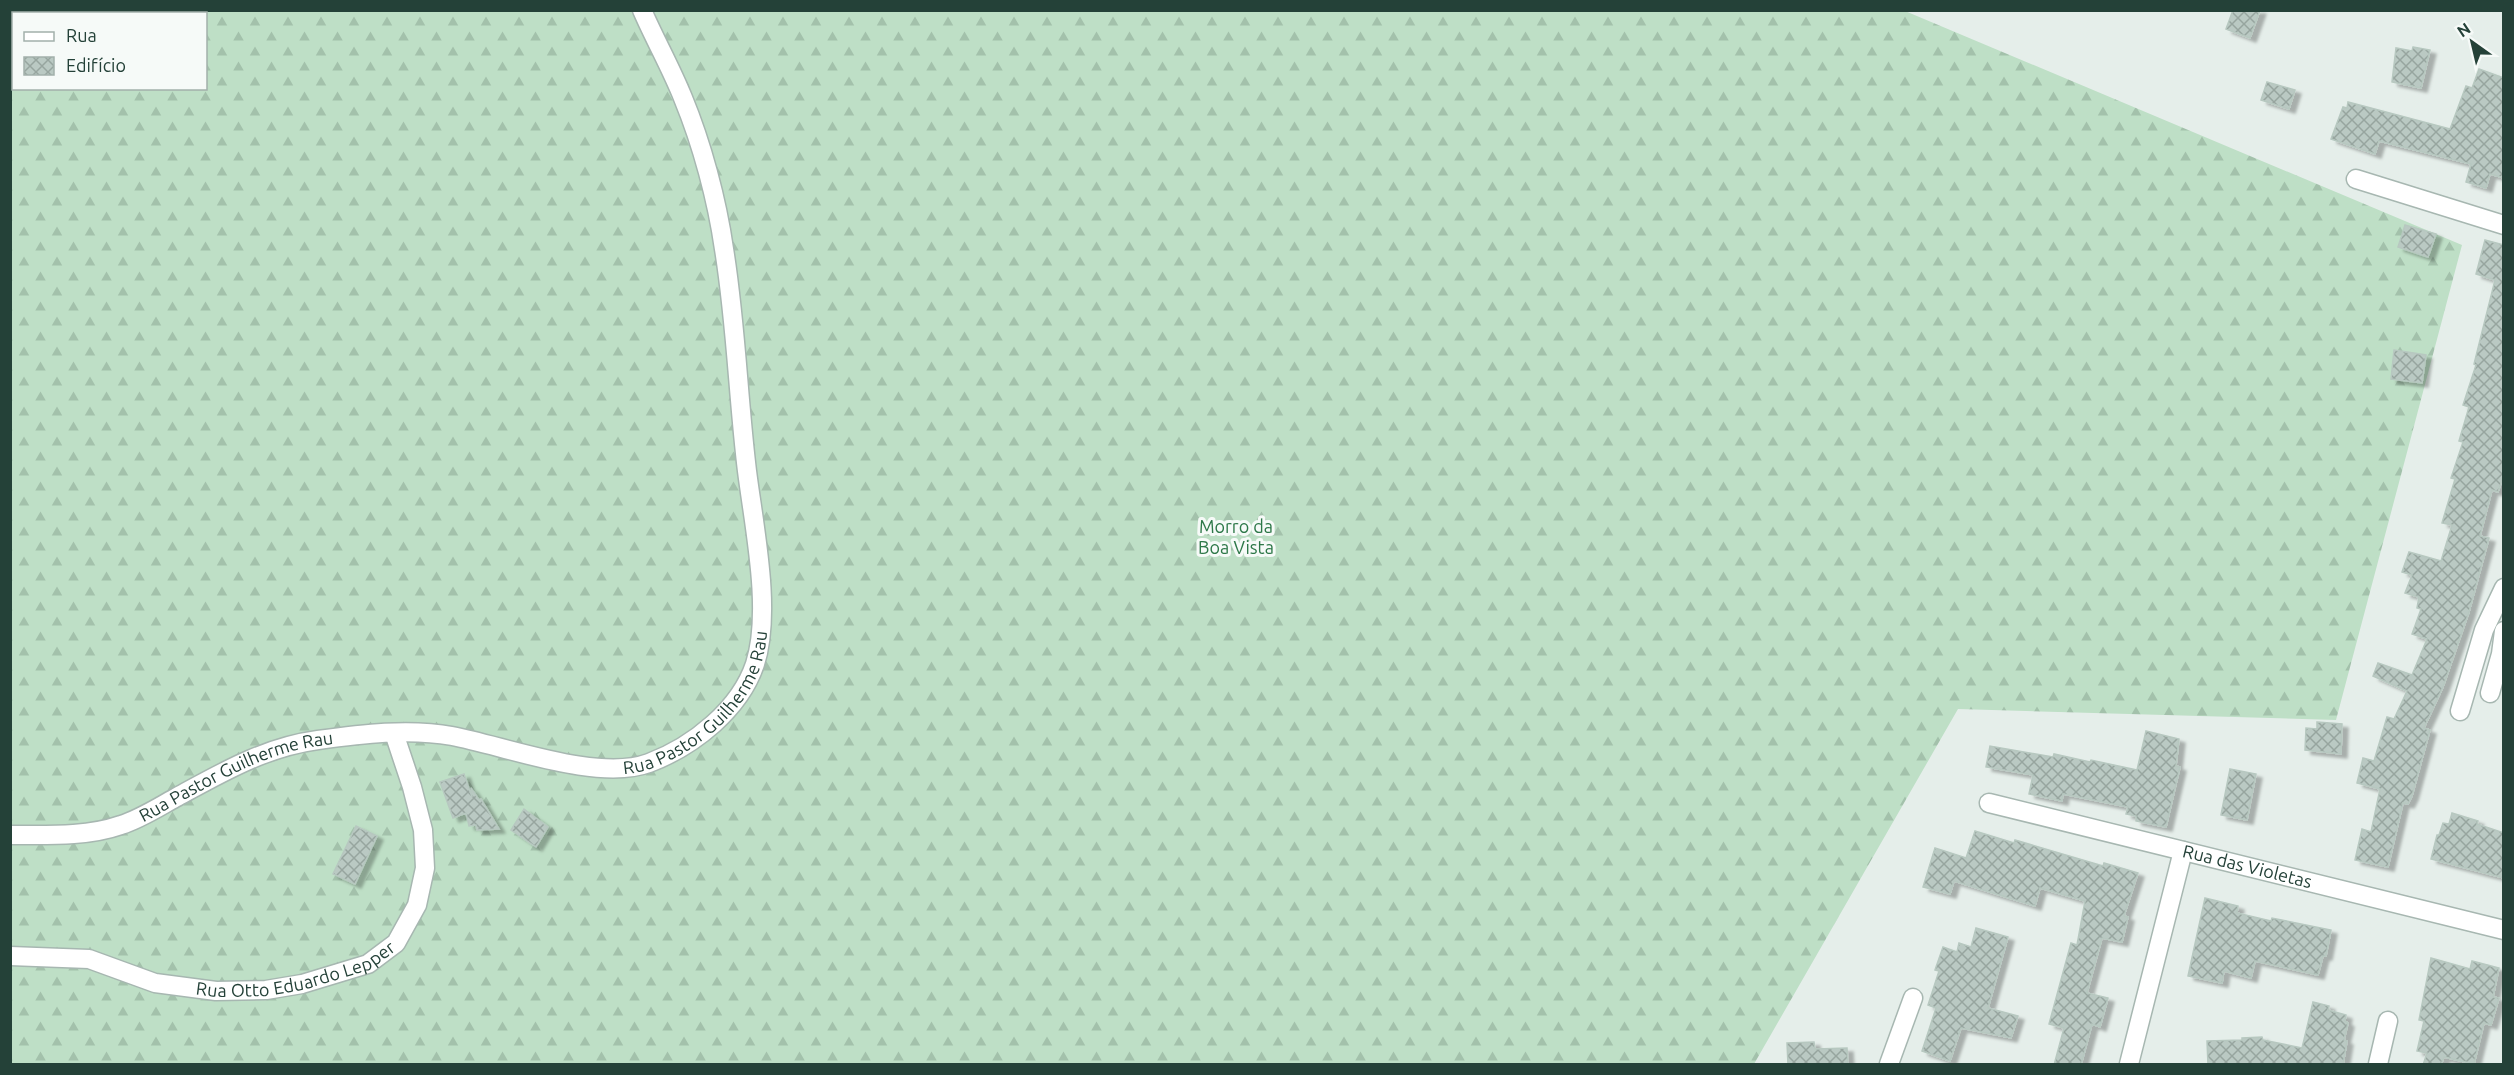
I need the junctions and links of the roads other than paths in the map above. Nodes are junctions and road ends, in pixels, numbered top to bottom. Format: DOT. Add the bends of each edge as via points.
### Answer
graph roads {
  1 [pos="642,10"];
  2 [pos="2356,179"];
  3 [pos="2504,225"];
  4 [pos="2504,588"];
  5 [pos="2504,631"];
  6 [pos="2490,693"];
  7 [pos="2460,711"];
  8 [pos="394,733"];
  9 [pos="1989,803"];
  10 [pos="10,835"];
  11 [pos="2183,851"];
  12 [pos="2504,930"];
  13 [pos="10,956"];
  14 [pos="1913,998"];
  15 [pos="2388,1021"];
  16 [pos="1889,1065"];
  17 [pos="2129,1065"];
  18 [pos="2378,1065"];
  1 -- 8 [label="street, Rua Pastor Guilherme Rau" via="684,100 712,188 724,248 759,576 762,622 756,660 746,687 727,711 698,735 646,764 611,768 577,765 451,736"];
  2 -- 3 [label="street"];
  4 -- 7 [label="street" via="2484,630"];
  5 -- 6 [label="street"];
  8 -- 10 [label="street, Rua Pastor Guilherme Rau" via="318,740 265,752 120,826 90,832"];
  8 -- 13 [label="street, Rua Otto Eduardo Lepper" via="423,830 425,868 417,905 396,943 368,964 303,984 266,990 216,991 155,983 89,959"];
  9 -- 11 [label="street, Rua das Violetas"];
  11 -- 12 [label="street, Rua das Violetas"];
  11 -- 17 [label="street"];
  14 -- 16 [label="street"];
  15 -- 18 [label="street"];
}
